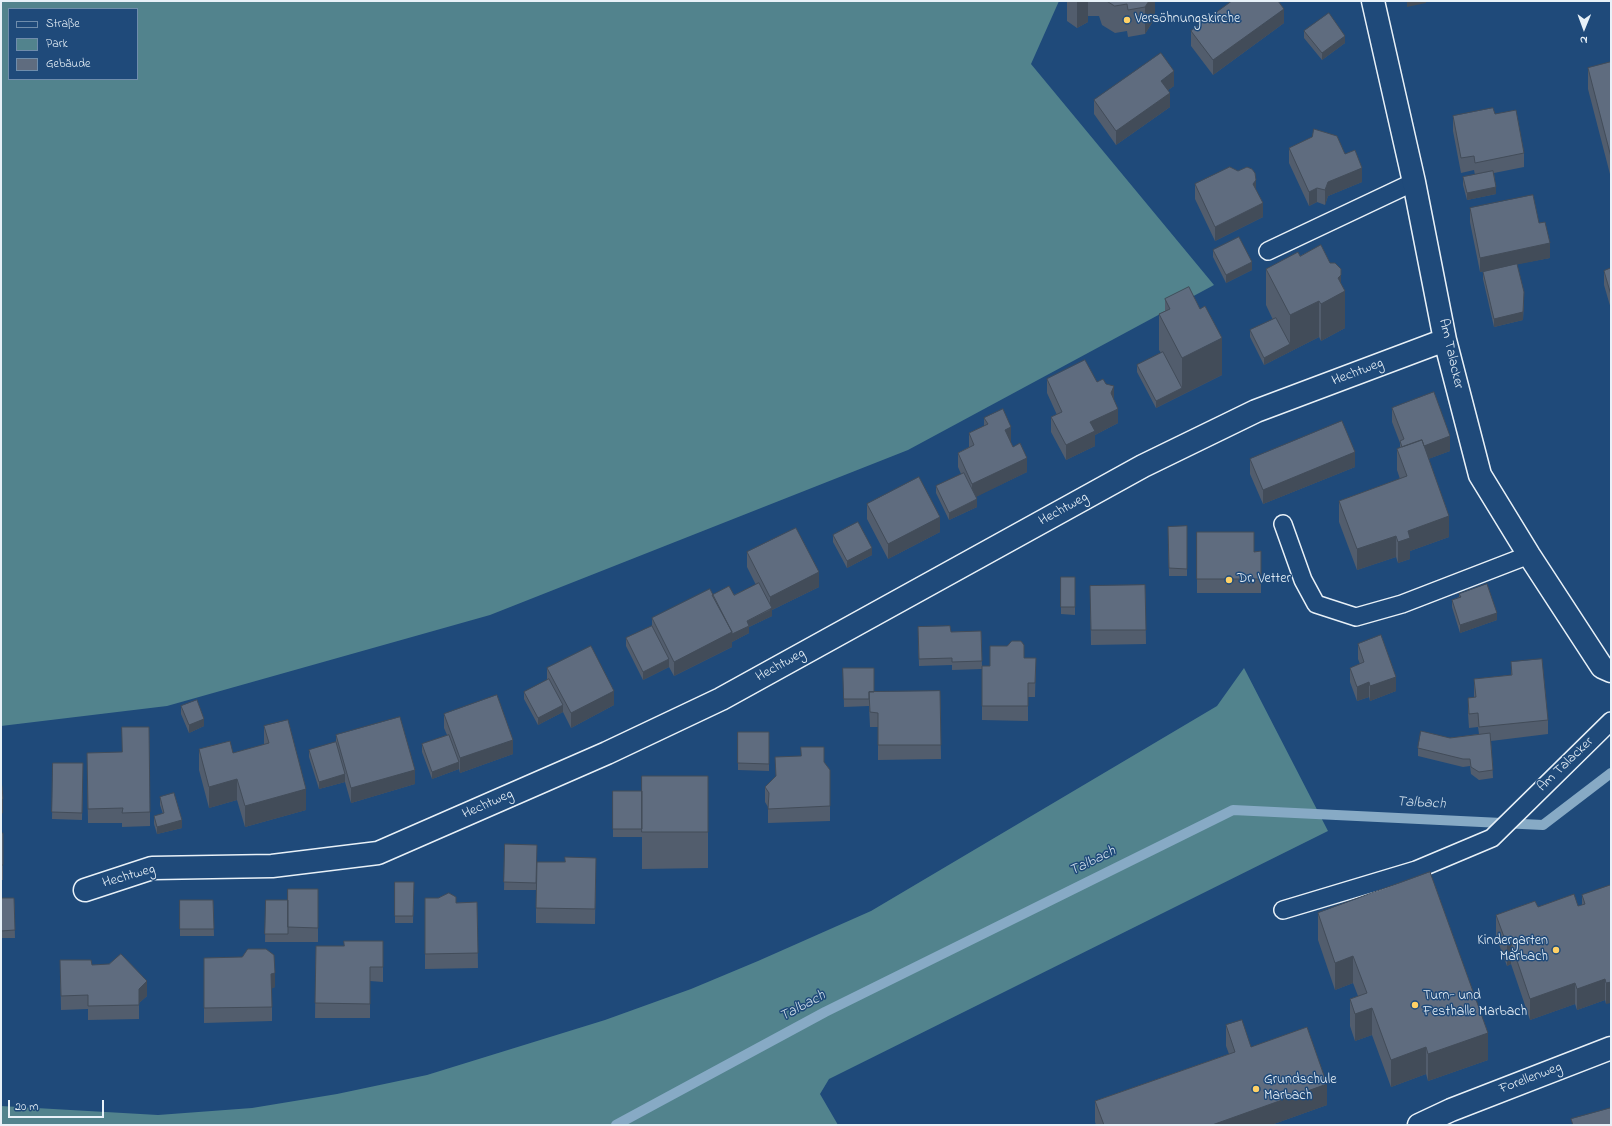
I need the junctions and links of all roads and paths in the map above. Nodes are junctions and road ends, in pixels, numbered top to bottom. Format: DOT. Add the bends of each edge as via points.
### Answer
graph roads {
  1 [pos="1373,1"];
  2 [pos="1414,182"];
  3 [pos="1268,251"];
  4 [pos="1445,340"];
  5 [pos="1283,524"];
  6 [pos="1529,555"];
  7 [pos="1611,671"];
  8 [pos="1611,721"];
  9 [pos="85,890"];
  10 [pos="1283,910"];
  11 [pos="1611,1048"];
  12 [pos="1452,1118"];
  13 [pos="1419,1125"];
  1 -- 2 [label="street, Am Talacker"];
  2 -- 3 [label="lane"];
  2 -- 4 [label="street, Am Talacker"];
  4 -- 6 [label="street, Am Talacker" via="1480,476"];
  4 -- 9 [label="street, Hechtweg" via="1256,411 1143,466 721,699 600,756 378,853 272,866 152,868"];
  5 -- 6 [label="lane" via="1303,580 1316,604 1356,617 1402,604"];
  6 -- 7 [label="street, Am Talacker" via="1602,666"];
  8 -- 10 [label="lane, Am Talacker" via="1492,838 1416,870"];
  11 -- 12 [label="street, Forellenweg"];
  12 -- 13 [label="street, Forellenweg"];
}
